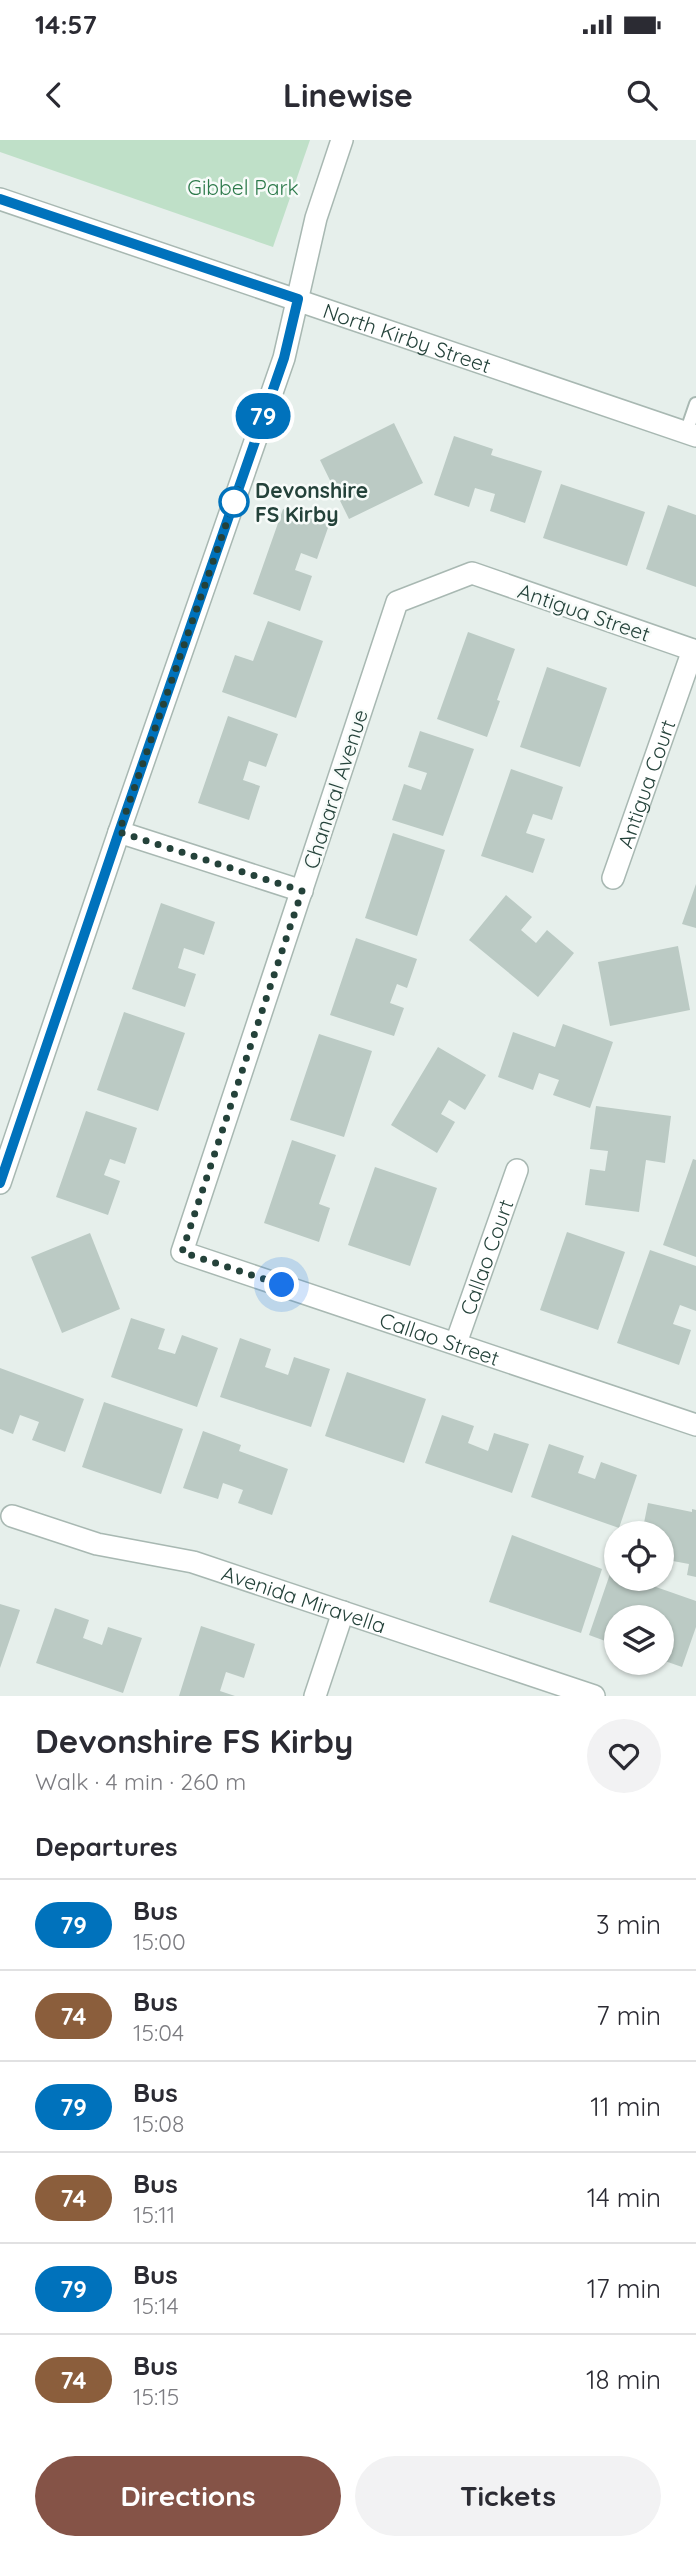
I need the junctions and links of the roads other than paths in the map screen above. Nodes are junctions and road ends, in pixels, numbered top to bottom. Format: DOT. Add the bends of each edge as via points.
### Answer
graph roads {
  1 [pos="342,140"];
  2 [pos="0,199"];
  3 [pos="298,299"];
  4 [pos="696,404"];
  5 [pos="691,434"];
  6 [pos="472,573"];
  7 [pos="694,650"];
  8 [pos="119,832"];
  9 [pos="613,878"];
  10 [pos="302,891"];
  11 [pos="517,1170"];
  12 [pos="0,1183"];
  13 [pos="182,1252"];
  14 [pos="456,1343"];
  15 [pos="696,1425"];
  16 [pos="12,1516"];
  17 [pos="343,1612"];
  18 [pos="315,1696"];
  19 [pos="594,1696"];
  1 -- 3 [label="street" via="316,218"];
  2 -- 3 [label="street, North Kirby Street"];
  3 -- 5 [label="street, North Kirby Street"];
  3 -- 8 [label="street" via="284,358"];
  4 -- 5 [label="lane"];
  6 -- 7 [label="street, Antigua Street"];
  6 -- 10 [label="street, Chanaral Avenue" via="397,602"];
  7 -- 9 [label="street, Antigua Court"];
  8 -- 10 [label="street"];
  8 -- 12 [label="street"];
  10 -- 13 [label="street, Chanaral Avenue"];
  11 -- 14 [label="street, Callao Court"];
  13 -- 14 [label="street, Callao Street"];
  14 -- 15 [label="street, Callao Street"];
  16 -- 17 [label="street, Avenida Miravella" via="97,1544 193,1562"];
  17 -- 18 [label="street"];
  17 -- 19 [label="street, Avenida Miravella"];
}
